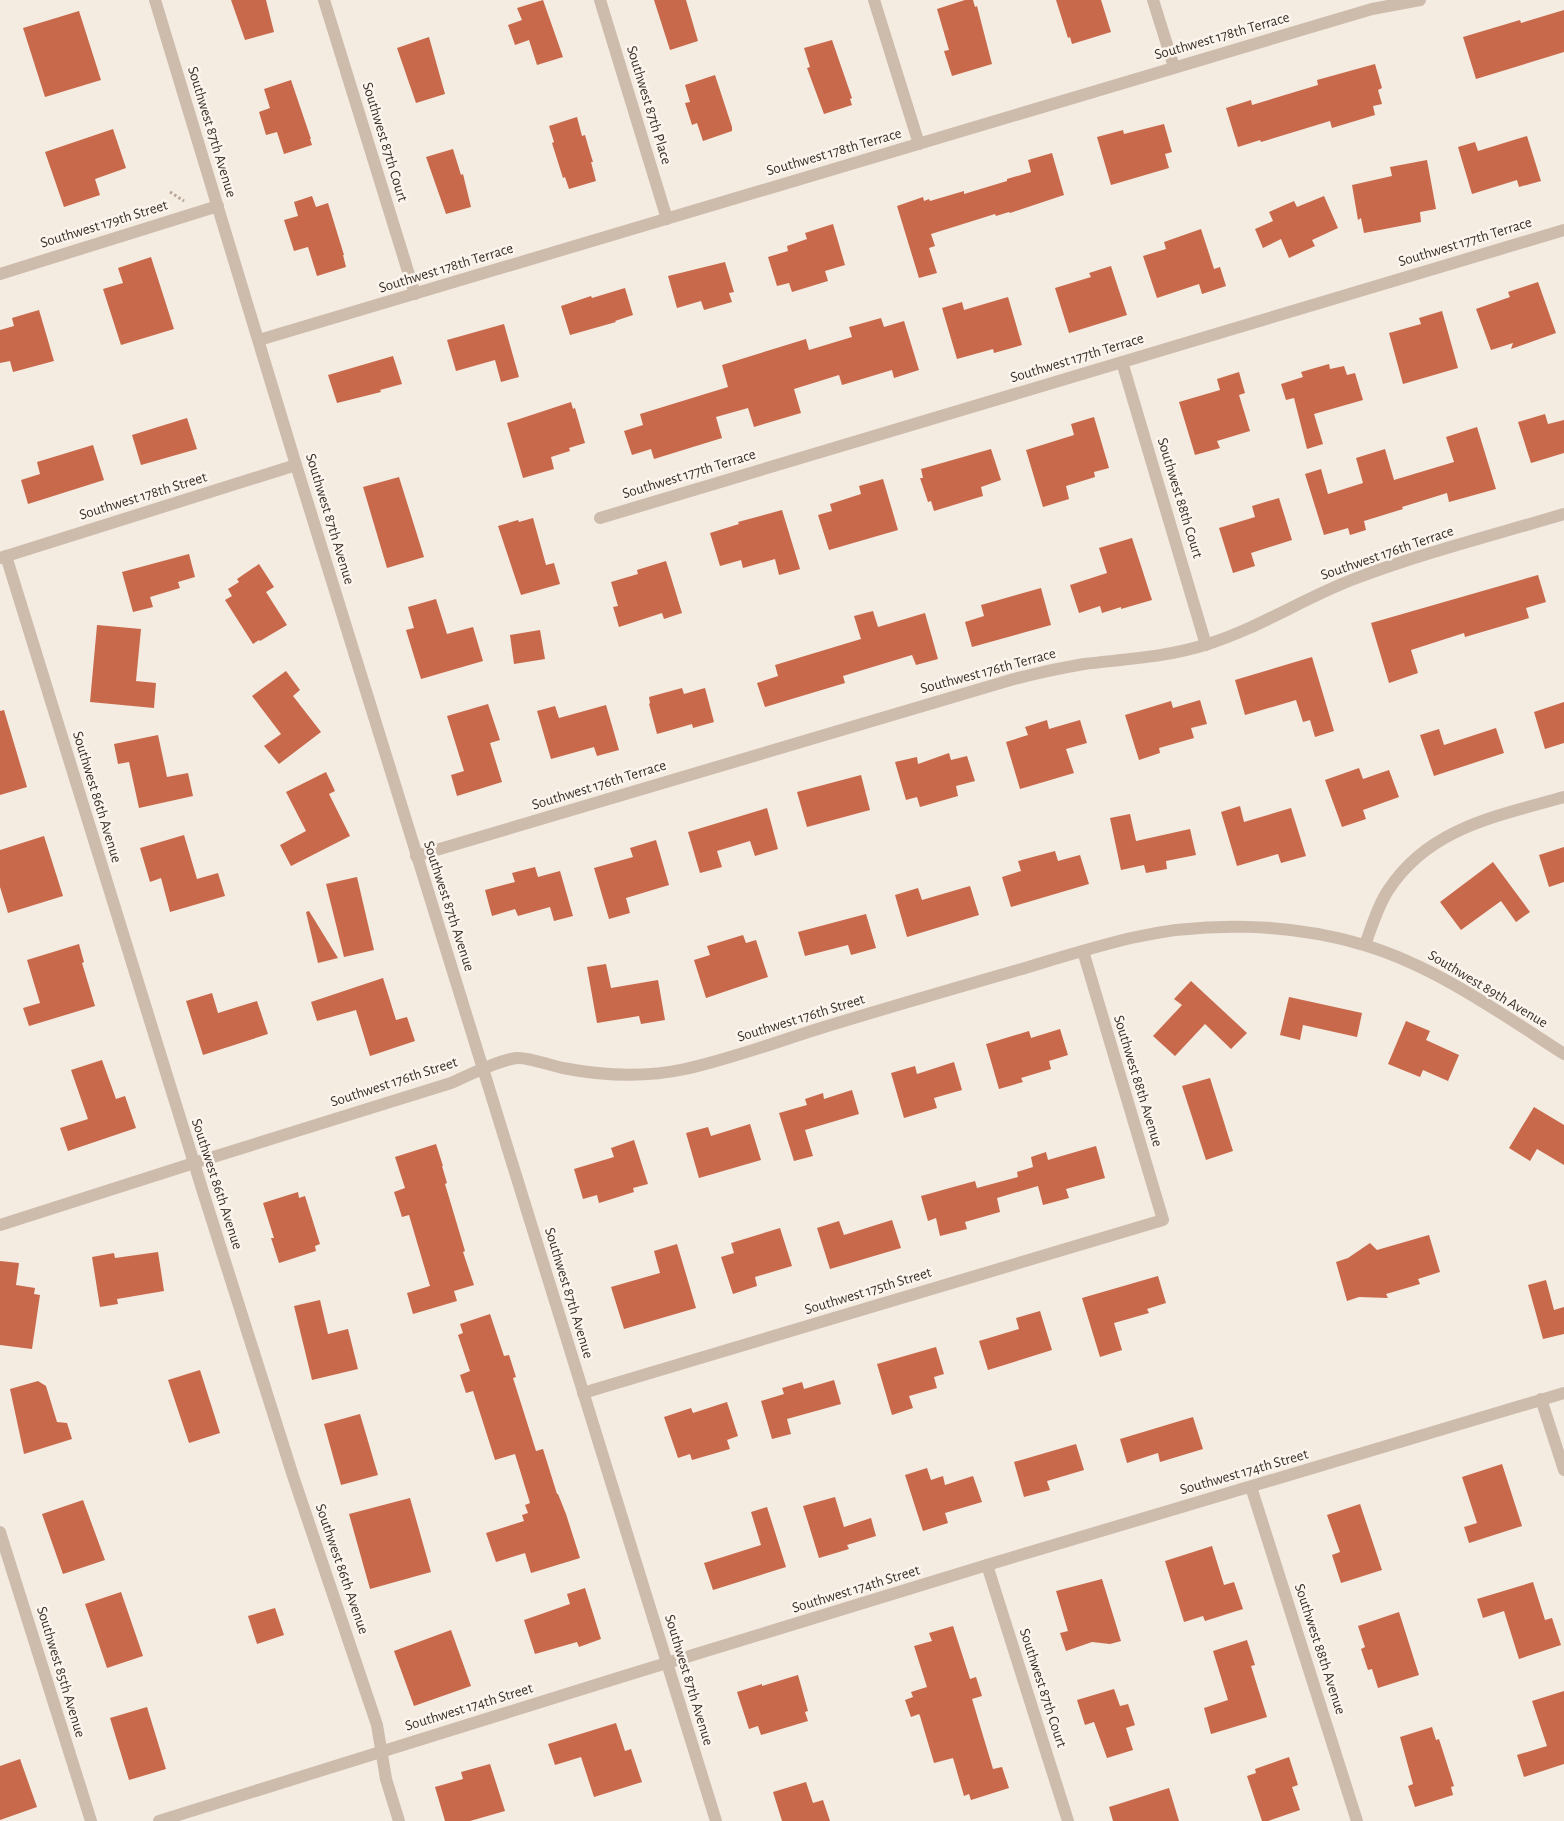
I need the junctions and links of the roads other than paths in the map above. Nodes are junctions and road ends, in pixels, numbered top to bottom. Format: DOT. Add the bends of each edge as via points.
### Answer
graph roads {
  1 [pos="155,0"];
  2 [pos="324,0"];
  3 [pos="600,0"];
  4 [pos="874,0"];
  5 [pos="1153,0"];
  6 [pos="1419,0"];
  7 [pos="1174,68"];
  8 [pos="918,144"];
  9 [pos="218,206"];
  10 [pos="667,219"];
  11 [pos="1564,230"];
  12 [pos="0,274"];
  13 [pos="415,294"];
  14 [pos="259,340"];
  15 [pos="1122,362"];
  16 [pos="296,466"];
  17 [pos="1564,514"];
  18 [pos="600,518"];
  19 [pos="3,557"];
  20 [pos="1206,644"];
  21 [pos="1564,797"];
  22 [pos="416,856"];
  23 [pos="1365,945"];
  24 [pos="1083,951"];
  25 [pos="1564,1054"];
  26 [pos="484,1069"];
  27 [pos="194,1163"];
  28 [pos="1163,1220"];
  29 [pos="0,1225"];
  30 [pos="583,1392"];
  31 [pos="1564,1393"];
  32 [pos="1541,1399"];
  33 [pos="1564,1470"];
  34 [pos="1251,1487"];
  35 [pos="0,1532"];
  36 [pos="987,1565"];
  37 [pos="668,1664"];
  38 [pos="382,1751"];
  39 [pos="91,1821"];
  40 [pos="159,1821"];
  41 [pos="399,1821"];
  42 [pos="716,1821"];
  43 [pos="1068,1821"];
  44 [pos="1358,1821"];
  1 -- 9 [label="street, Southwest 87th Avenue"];
  2 -- 13 [label="street, Southwest 87th Court"];
  3 -- 10 [label="street, Southwest 87th Place"];
  4 -- 8 [label="street"];
  5 -- 7 [label="street"];
  6 -- 7 [label="street, Southwest 178th Terrace" via="1372,9"];
  7 -- 8 [label="street, Southwest 178th Terrace"];
  8 -- 10 [label="street, Southwest 178th Terrace"];
  9 -- 12 [label="street, Southwest 179th Street"];
  9 -- 14 [label="street, Southwest 87th Avenue"];
  10 -- 13 [label="street, Southwest 178th Terrace"];
  11 -- 15 [label="street, Southwest 177th Terrace"];
  13 -- 14 [label="street, Southwest 178th Terrace"];
  14 -- 16 [label="street, Southwest 87th Avenue"];
  15 -- 18 [label="street, Southwest 177th Terrace"];
  15 -- 20 [label="street, Southwest 88th Court"];
  16 -- 19 [label="street, Southwest 178th Street"];
  16 -- 22 [label="street, Southwest 87th Avenue"];
  17 -- 20 [label="street, Southwest 176th Terrace" via="1356,578 1257,625"];
  19 -- 27 [label="street, Southwest 86th Avenue"];
  20 -- 22 [label="street, Southwest 176th Terrace" via="1014,679"];
  21 -- 23 [label="street" via="1466,827 1418,854 1388,891"];
  22 -- 26 [label="street, Southwest 87th Avenue"];
  23 -- 24 [label="street, Southwest 176th Street" via="1296,932 1220,927 1132,937"];
  23 -- 25 [label="street, Southwest 89th Avenue" via="1440,977"];
  24 -- 26 [label="street, Southwest 176th Street" via="688,1069 612,1076 518,1058"];
  24 -- 28 [label="street, Southwest 88th Avenue"];
  26 -- 27 [label="street, Southwest 176th Street" via="451,1083"];
  26 -- 30 [label="street, Southwest 87th Avenue"];
  27 -- 29 [label="street, Southwest 176th Street"];
  27 -- 38 [label="street, Southwest 86th Avenue" via="293,1476 377,1725"];
  28 -- 30 [label="street, Southwest 175th Street"];
  30 -- 37 [label="street, Southwest 87th Avenue"];
  31 -- 32 [label="street, Southwest 174th Street"];
  32 -- 33 [label="street"];
  32 -- 34 [label="street, Southwest 174th Street"];
  34 -- 36 [label="street, Southwest 174th Street"];
  34 -- 44 [label="street, Southwest 88th Avenue"];
  35 -- 39 [label="street, Southwest 85th Avenue"];
  36 -- 37 [label="street, Southwest 174th Street"];
  36 -- 43 [label="street, Southwest 87th Court"];
  37 -- 38 [label="street, Southwest 174th Street"];
  37 -- 42 [label="street, Southwest 87th Avenue"];
  38 -- 40 [label="street, Southwest 174th Street"];
  38 -- 41 [label="street, Southwest 86th Avenue" via="386,1779"];
}
